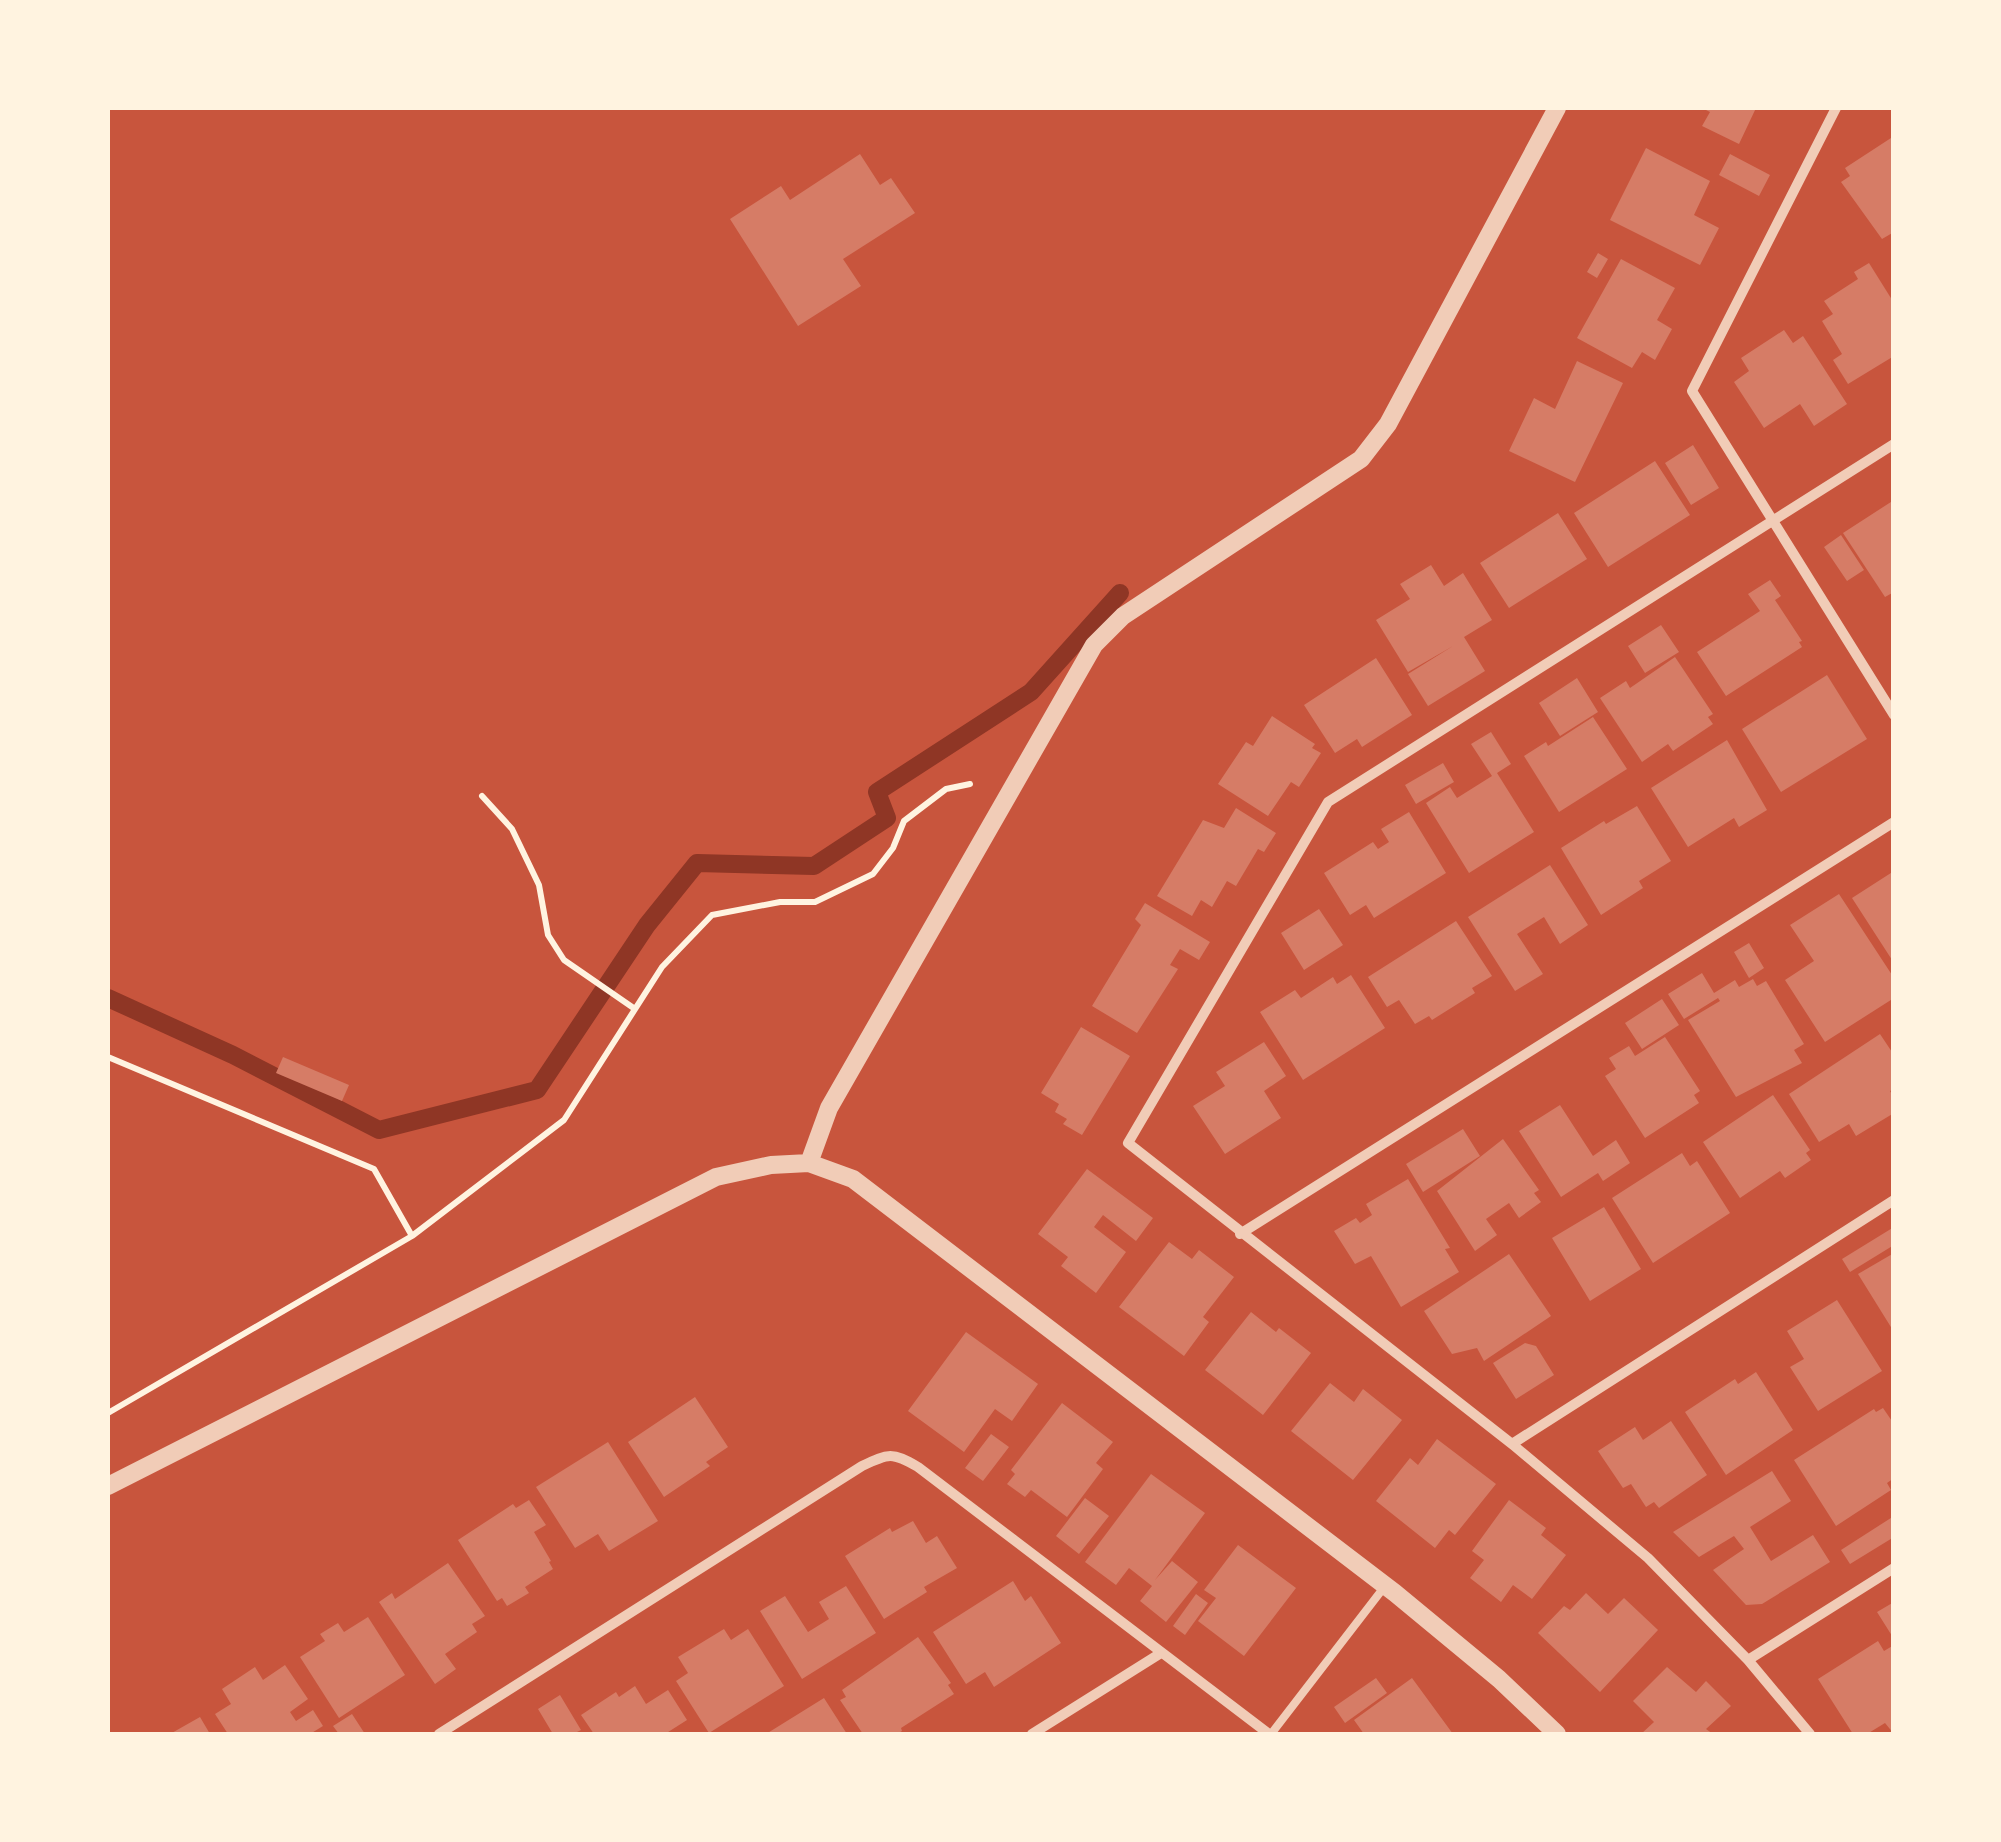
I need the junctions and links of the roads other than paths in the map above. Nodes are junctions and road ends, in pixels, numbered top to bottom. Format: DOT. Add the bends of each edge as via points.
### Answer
graph roads {
  1 [pos="1557,108"];
  2 [pos="1836,108"];
  3 [pos="1894,444"];
  4 [pos="1772,522"];
  5 [pos="1894,714"];
  6 [pos="1894,822"];
  7 [pos="809,1164"];
  8 [pos="1894,1200"];
  9 [pos="1240,1234"];
  10 [pos="1512,1444"];
  11 [pos="108,1486"];
  12 [pos="1894,1568"];
  13 [pos="1385,1586"];
  14 [pos="1161,1653"];
  15 [pos="1748,1660"];
  16 [pos="438,1734"];
  17 [pos="1032,1734"];
  18 [pos="1270,1734"];
  19 [pos="1557,1734"];
  20 [pos="1810,1734"];
  1 -- 7 [label="street" via="1388,424 1361,459 1123,616 1094,645 829,1108"];
  2 -- 4 [label="street" via="1692,391"];
  3 -- 4 [label="street"];
  4 -- 5 [label="street"];
  4 -- 9 [label="street" via="1328,802 1128,1143"];
  6 -- 9 [label="street"];
  7 -- 11 [label="street" via="716,1177"];
  7 -- 13 [label="street" via="853,1180"];
  8 -- 10 [label="street"];
  9 -- 10 [label="street"];
  10 -- 15 [label="street" via="1648,1558"];
  12 -- 15 [label="street"];
  13 -- 18 [label="lane"];
  13 -- 19 [label="street"];
  14 -- 16 [label="street" via="918,1467 886,1454"];
  14 -- 17 [label="street"];
  14 -- 18 [label="street"];
  15 -- 20 [label="street"];
}
